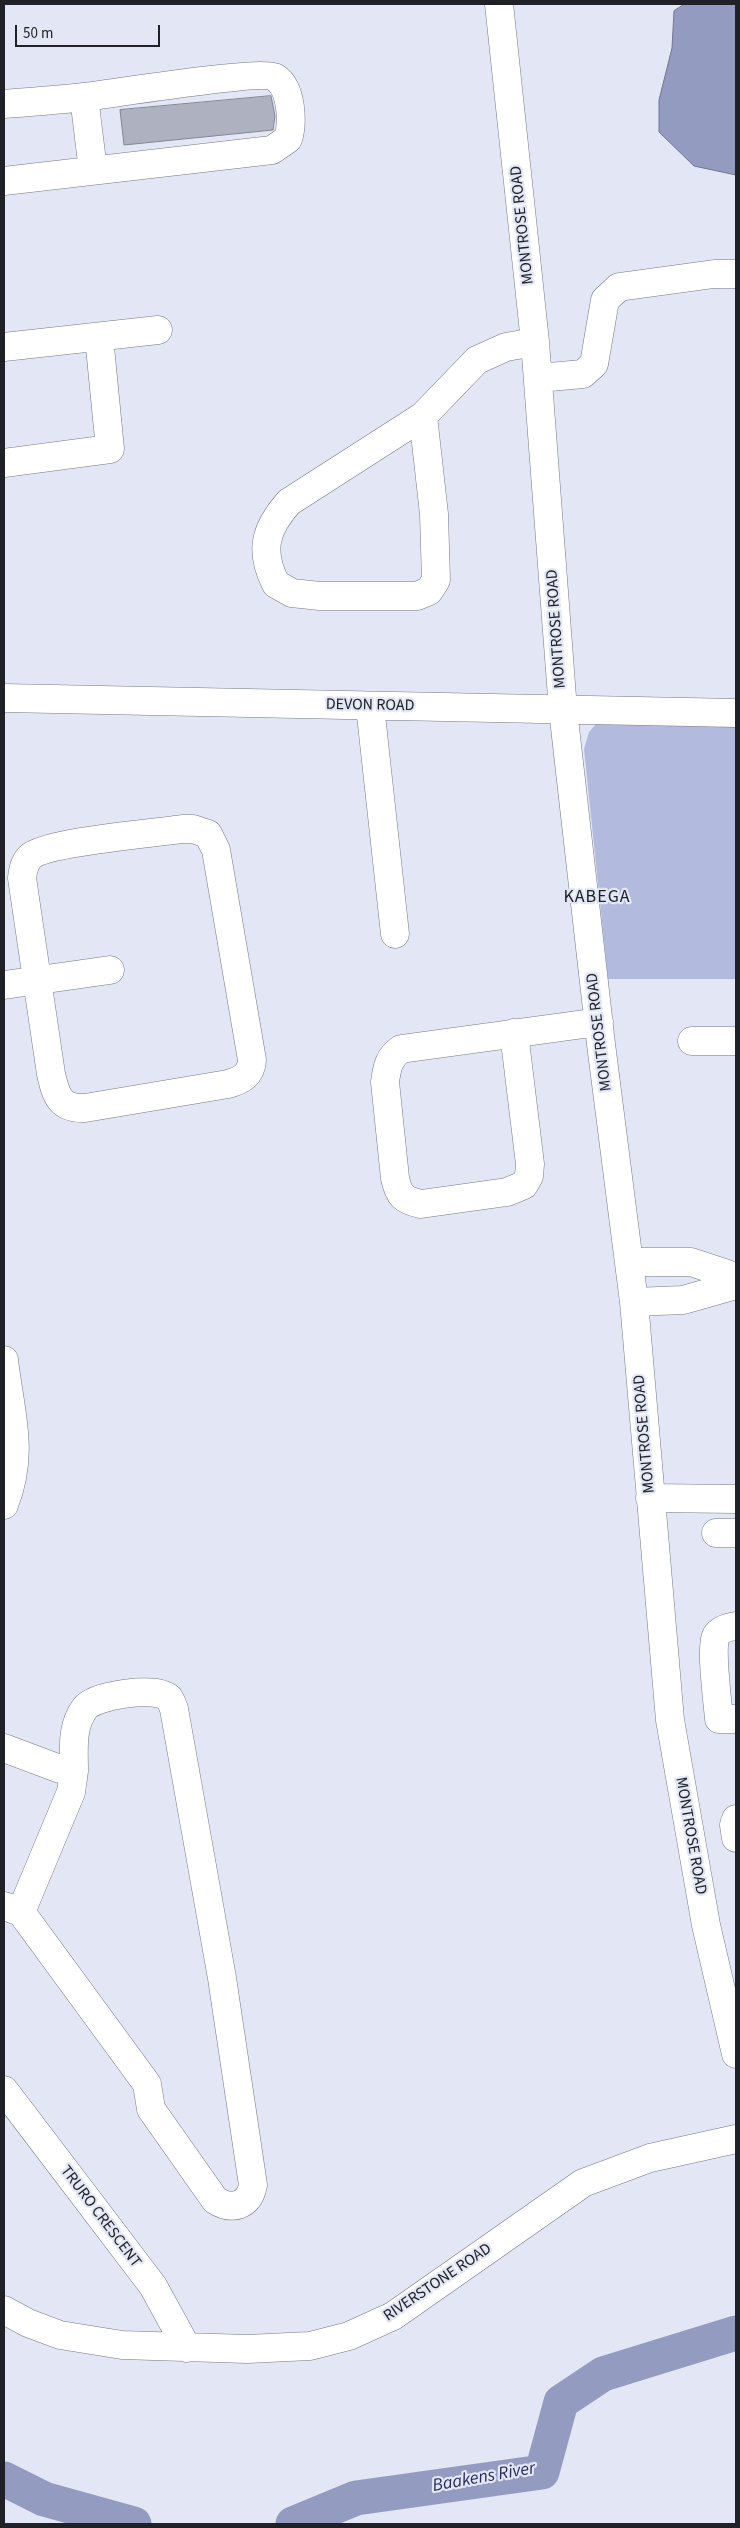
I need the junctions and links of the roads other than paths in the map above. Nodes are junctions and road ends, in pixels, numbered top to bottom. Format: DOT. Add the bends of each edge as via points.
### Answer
graph roads {
  1 [pos="499,4"];
  2 [pos="84,97"];
  3 [pos="4,104"];
  4 [pos="93,170"];
  5 [pos="4,181"];
  6 [pos="736,274"];
  7 [pos="158,330"];
  8 [pos="99,336"];
  9 [pos="535,342"];
  10 [pos="4,347"];
  11 [pos="538,378"];
  12 [pos="423,416"];
  13 [pos="4,463"];
  14 [pos="4,698"];
  15 [pos="370,706"];
  16 [pos="563,710"];
  17 [pos="736,712"];
  18 [pos="395,934"];
  19 [pos="110,970"];
  20 [pos="37,979"];
  21 [pos="4,985"];
  22 [pos="599,1022"];
  23 [pos="514,1033"];
  24 [pos="692,1041"];
  25 [pos="736,1042"];
  26 [pos="629,1262"];
  27 [pos="736,1277"];
  28 [pos="736,1285"];
  29 [pos="634,1302"];
  30 [pos="4,1360"];
  31 [pos="650,1498"];
  32 [pos="736,1499"];
  33 [pos="4,1505"];
  34 [pos="736,1626"];
  35 [pos="736,1719"];
  36 [pos="4,1748"];
  37 [pos="74,1771"];
  38 [pos="736,1819"];
  39 [pos="736,1838"];
  40 [pos="12,1909"];
  41 [pos="736,2054"];
  42 [pos="4,2090"];
  43 [pos="736,2139"];
  44 [pos="4,2310"];
  45 [pos="187,2348"];
  1 -- 9 [label="street, MONTROSE ROAD"];
  2 -- 3 [label="street"];
  2 -- 4 [label="street"];
  2 -- 4 [label="street" via="267,75 283,84 289,109 291,130 288,139 272,150"];
  4 -- 5 [label="street"];
  6 -- 11 [label="street" via="619,287 606,300 602,311 594,364 583,374"];
  7 -- 8 [label="street"];
  8 -- 10 [label="street"];
  8 -- 13 [label="street" via="110,449"];
  9 -- 11 [label="street, MONTROSE ROAD"];
  9 -- 12 [label="street" via="506,347 477,360"];
  11 -- 16 [label="street, MONTROSE ROAD"];
  12 -- 12 [label="street" via="305,491 281,511 267,537 267,563 276,584 292,593 320,596 417,596 432,588 436,580 434,514"];
  14 -- 15 [label="street, DEVON ROAD"];
  15 -- 16 [label="street, DEVON ROAD"];
  15 -- 18 [label="street"];
  16 -- 17 [label="street, DEVON ROAD"];
  16 -- 22 [label="street, MONTROSE ROAD"];
  19 -- 20 [label="street"];
  20 -- 20 [label="street" via="51,1074 58,1096 66,1105 85,1108 228,1084 247,1076 251,1069 216,850 208,834 202,830 182,829 57,846 31,856 24,864 22,878"];
  20 -- 21 [label="street"];
  22 -- 23 [label="street"];
  22 -- 26 [label="street, MONTROSE ROAD"];
  23 -- 23 [label="street" via="530,1164 524,1185 507,1192 421,1204 407,1201 397,1189 385,1082 394,1054 401,1049"];
  24 -- 25 [label="street"];
  26 -- 27 [label="street" via="691,1262"];
  26 -- 29 [label="street, MONTROSE ROAD"];
  28 -- 29 [label="street" via="683,1300"];
  29 -- 31 [label="street, MONTROSE ROAD"];
  30 -- 33 [label="street" via="16,1439 15,1472"];
  31 -- 32 [label="street"];
  31 -- 41 [label="street, MONTROSE ROAD" via="670,1720 706,1925"];
  34 -- 35 [label="street" via="720,1632 713,1643 718,1719"];
  36 -- 37 [label="street"];
  37 -- 40 [label="street" via="71,1792"];
  37 -- 40 [label="street" via="74,1735 86,1707 95,1700 143,1692 169,1698 174,1709 222,1978 253,2185 245,2203 233,2207 215,2200 151,2109 147,2084"];
  38 -- 39 [label="street"];
  42 -- 45 [label="street, TRURO CRESCENT" via="153,2286"];
  43 -- 45 [label="street, RIVERSTONE ROAD" via="650,2158 583,2183 393,2316 349,2336 310,2346"];
  44 -- 45 [label="street, RIVERSTONE ROAD" via="60,2335 122,2345"];
}
